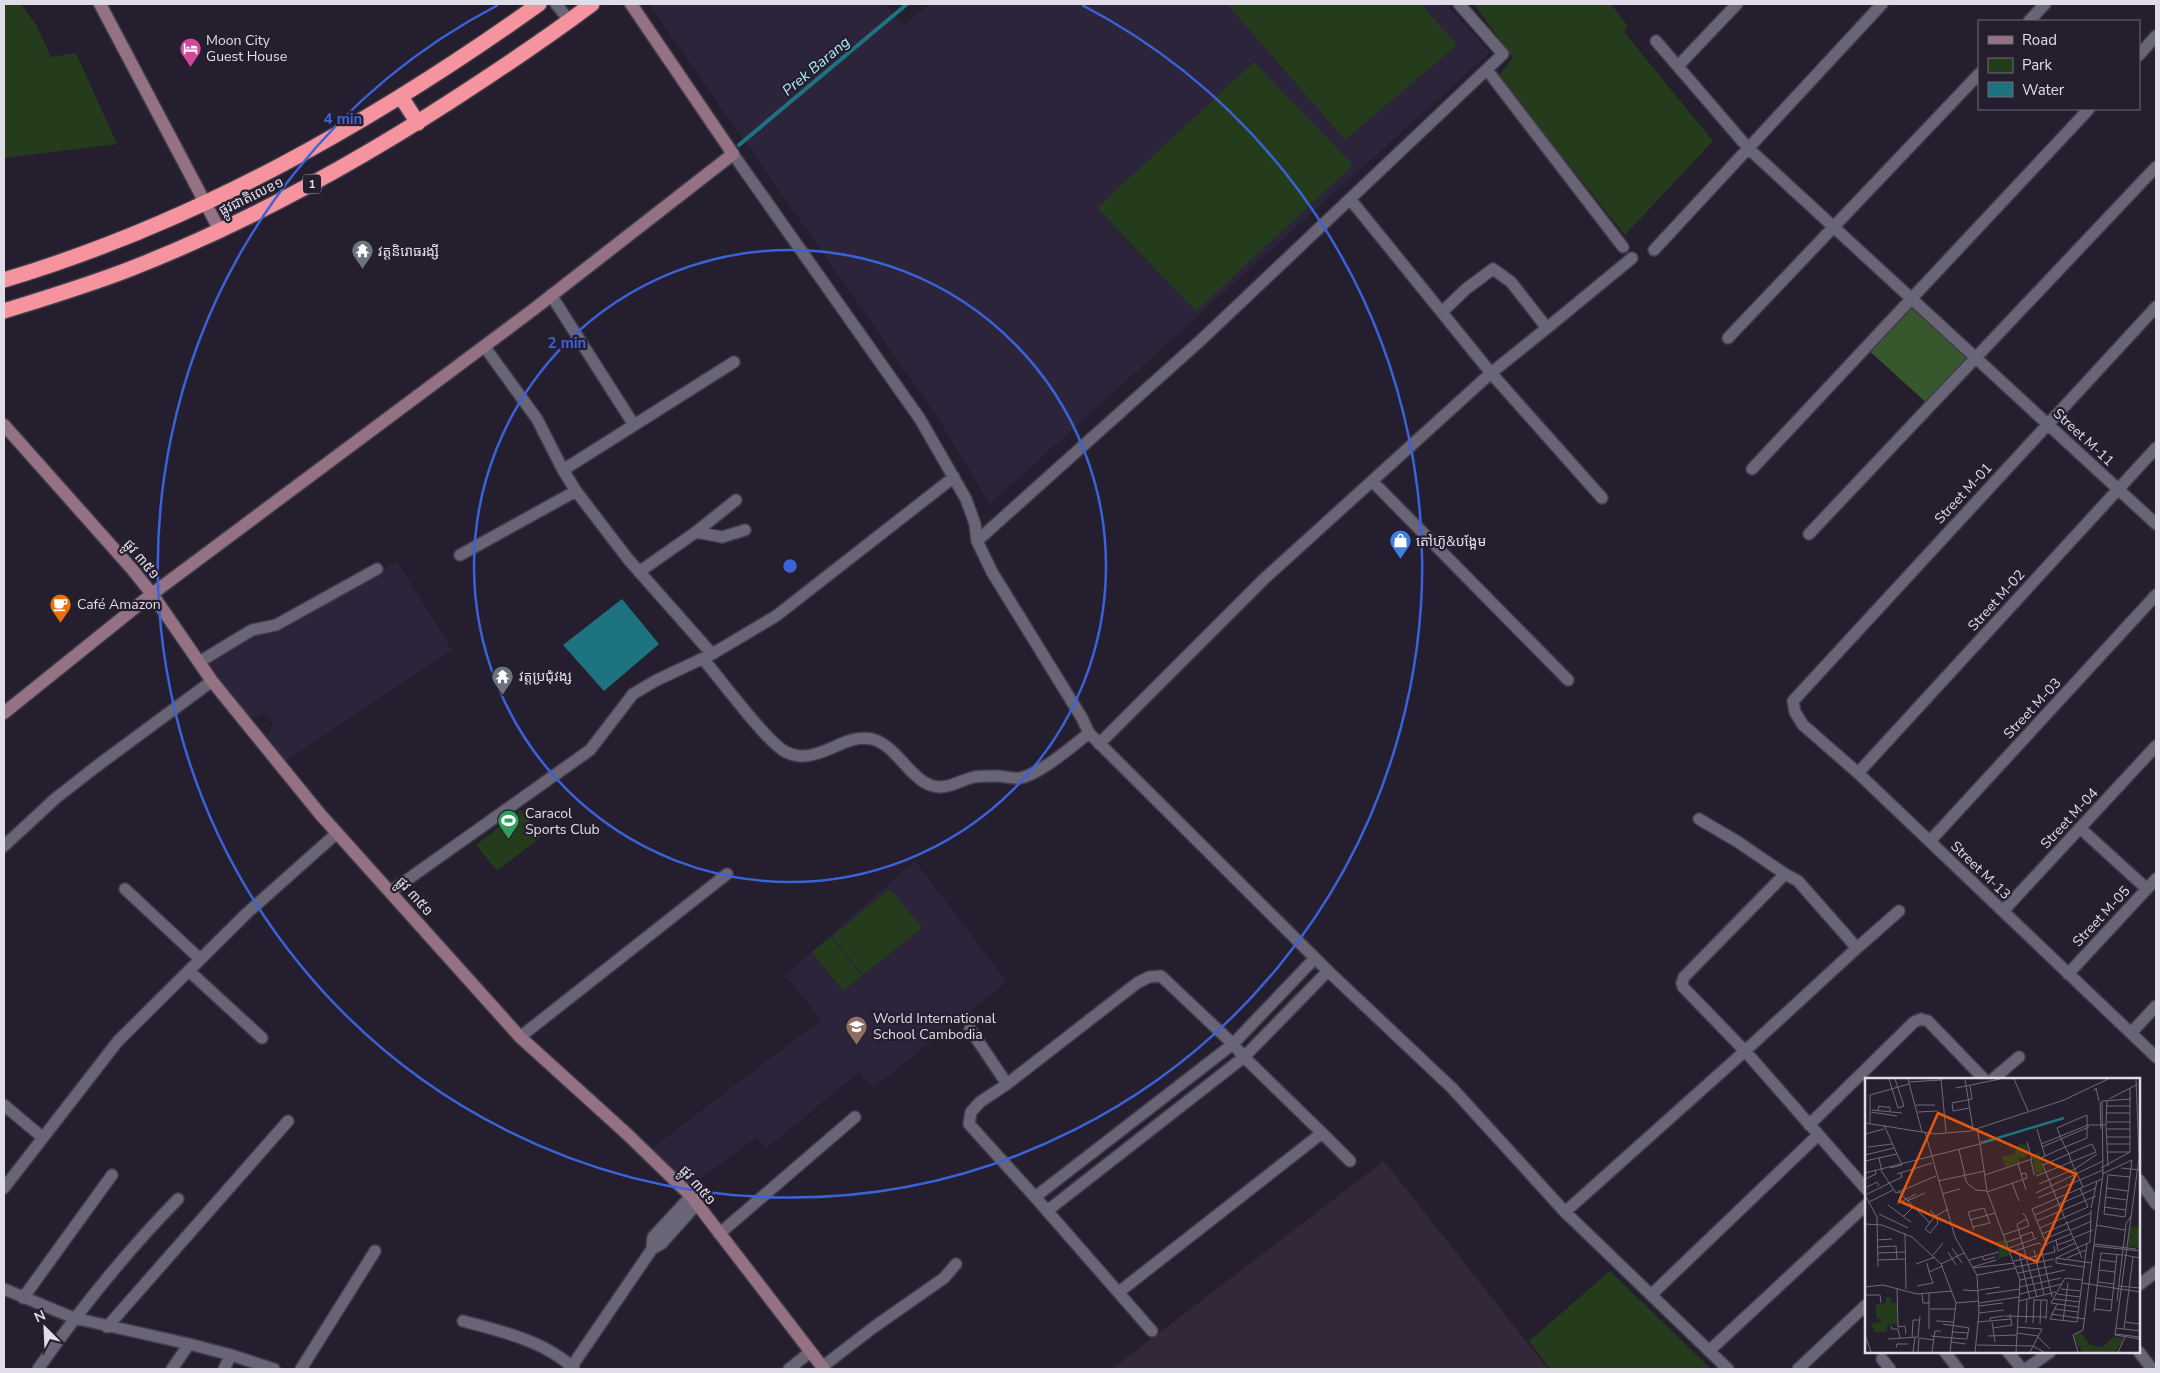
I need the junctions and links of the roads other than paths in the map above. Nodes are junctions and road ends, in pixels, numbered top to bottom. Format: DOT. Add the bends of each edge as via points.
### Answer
graph roads {
  1 [pos="100,4"];
  2 [pos="540,4"];
  3 [pos="556,4"];
  4 [pos="631,4"];
  5 [pos="1459,4"];
  6 [pos="1737,4"];
  7 [pos="1882,4"];
  8 [pos="2045,4"];
  9 [pos="588,5"];
  10 [pos="569,20"];
  11 [pos="2030,20"];
  12 [pos="2156,36"];
  13 [pos="1656,41"];
  14 [pos="2140,54"];
  15 [pos="1678,66"];
  16 [pos="1487,70"];
  17 [pos="1978,75"];
  18 [pos="401,97"];
  19 [pos="2088,110"];
  20 [pos="418,123"];
  21 [pos="1749,149"];
  22 [pos="733,154"];
  23 [pos="2156,166"];
  24 [pos="1350,199"];
  25 [pos="206,202"];
  26 [pos="1834,228"];
  27 [pos="219,229"];
  28 [pos="1623,247"];
  29 [pos="1654,250"];
  30 [pos="1632,258"];
  31 [pos="4,280"];
  32 [pos="551,295"];
  33 [pos="1911,299"];
  34 [pos="2156,307"];
  35 [pos="4,311"];
  36 [pos="1442,312"];
  37 [pos="1547,328"];
  38 [pos="1728,338"];
  39 [pos="484,346"];
  40 [pos="1976,357"];
  41 [pos="734,362"];
  42 [pos="1491,373"];
  43 [pos="2048,424"];
  44 [pos="4,425"];
  45 [pos="634,425"];
  46 [pos="2156,448"];
  47 [pos="1752,469"];
  48 [pos="563,470"];
  49 [pos="954,477"];
  50 [pos="1373,482"];
  51 [pos="2118,489"];
  52 [pos="576,491"];
  53 [pos="1602,498"];
  54 [pos="736,500"];
  55 [pos="2156,524"];
  56 [pos="745,530"];
  57 [pos="696,532"];
  58 [pos="1809,534"];
  59 [pos="977,541"];
  60 [pos="460,555"];
  61 [pos="377,569"];
  62 [pos="639,572"];
  63 [pos="152,594"];
  64 [pos="2156,595"];
  65 [pos="708,656"];
  66 [pos="199,662"];
  67 [pos="1568,680"];
  68 [pos="212,681"];
  69 [pos="1793,701"];
  70 [pos="4,713"];
  71 [pos="1089,733"];
  72 [pos="1099,744"];
  73 [pos="2156,746"];
  74 [pos="1858,773"];
  75 [pos="1699,819"];
  76 [pos="2080,828"];
  77 [pos="337,833"];
  78 [pos="1930,841"];
  79 [pos="4,846"];
  80 [pos="727,874"];
  81 [pos="1785,874"];
  82 [pos="2156,879"];
  83 [pos="125,889"];
  84 [pos="2147,889"];
  85 [pos="390,892"];
  86 [pos="1899,911"];
  87 [pos="2003,911"];
  88 [pos="1857,948"];
  89 [pos="1315,958"];
  90 [pos="200,959"];
  91 [pos="189,970"];
  92 [pos="1328,971"];
  93 [pos="2068,974"];
  94 [pos="2156,1006"];
  95 [pos="970,1029"];
  96 [pos="2131,1033"];
  97 [pos="520,1037"];
  98 [pos="262,1038"];
  99 [pos="1233,1044"];
  100 [pos="1745,1051"];
  101 [pos="1244,1057"];
  102 [pos="2019,1057"];
  103 [pos="2156,1057"];
  104 [pos="1983,1078"];
  105 [pos="1993,1078"];
  106 [pos="1007,1084"];
  107 [pos="4,1105"];
  108 [pos="855,1117"];
  109 [pos="288,1121"];
  110 [pos="1809,1126"];
  111 [pos="1322,1133"];
  112 [pos="1818,1135"];
  113 [pos="42,1138"];
  114 [pos="1350,1161"];
  115 [pos="112,1175"];
  116 [pos="2140,1181"];
  117 [pos="4,1188"];
  118 [pos="1865,1188"];
  119 [pos="1035,1196"];
  120 [pos="178,1199"];
  121 [pos="694,1200"];
  122 [pos="2156,1204"];
  123 [pos="1865,1206"];
  124 [pos="1047,1211"];
  125 [pos="1565,1212"];
  126 [pos="719,1234"];
  127 [pos="375,1251"];
  128 [pos="956,1264"];
  129 [pos="2156,1272"];
  130 [pos="2141,1279"];
  131 [pos="4,1289"];
  132 [pos="1119,1292"];
  133 [pos="1651,1295"];
  134 [pos="23,1298"];
  135 [pos="1865,1307"];
  136 [pos="74,1318"];
  137 [pos="463,1321"];
  138 [pos="106,1327"];
  139 [pos="1152,1331"];
  140 [pos="189,1344"];
  141 [pos="1709,1351"];
  142 [pos="810,1352"];
  143 [pos="1946,1353"];
  144 [pos="2009,1353"];
  145 [pos="2048,1353"];
  146 [pos="2140,1353"];
  147 [pos="232,1355"];
  148 [pos="1882,1359"];
  149 [pos="572,1368"];
  150 [pos="823,1368"];
  151 [pos="38,1369"];
  152 [pos="172,1369"];
  153 [pos="224,1369"];
  154 [pos="274,1369"];
  155 [pos="301,1369"];
  156 [pos="789,1369"];
  157 [pos="1728,1369"];
  158 [pos="1798,1369"];
  159 [pos="1890,1369"];
  160 [pos="1958,1369"];
  161 [pos="2024,1369"];
  162 [pos="2152,1369"];
  1 -- 25 [label="street"];
  2 -- 18 [label="highway, ផ្លូវជាតិលេខ១ / 1"];
  3 -- 10 [label="street"];
  4 -- 22 [label="street"];
  5 -- 16 [label="street" via="1503,54"];
  6 -- 15 [label="street"];
  7 -- 21 [label="street"];
  8 -- 11 [label="street"];
  9 -- 10 [label="highway, ផ្លូវជាតិលេខ១ / 1"];
  10 -- 20 [label="highway, ផ្លូវជាតិលេខ១ / 1"];
  12 -- 14 [label="street"];
  13 -- 15 [label="street, Street M-11"];
  15 -- 21 [label="street, Street M-11"];
  16 -- 24 [label="street"];
  16 -- 28 [label="street"];
  17 -- 26 [label="street"];
  18 -- 20 [label="highway"];
  18 -- 25 [label="highway, ផ្លូវជាតិលេខ១ / 1" via="326,141"];
  19 -- 33 [label="street"];
  20 -- 27 [label="highway, ផ្លូវជាតិលេខ១ / 1" via="341,168"];
  21 -- 26 [label="street, Street M-11"];
  21 -- 29 [label="street"];
  22 -- 32 [label="street"];
  22 -- 49 [label="street" via="920,419"];
  23 -- 40 [label="street"];
  24 -- 36 [label="street"];
  24 -- 59 [label="street" via="1116,417"];
  25 -- 27 [label="street"];
  25 -- 31 [label="highway, ផ្លូវជាតិលេខ១ / 1" via="116,242"];
  26 -- 33 [label="street, Street M-11"];
  26 -- 38 [label="street"];
  27 -- 35 [label="highway, ផ្លូវជាតិលេខ១ / 1" via="130,269"];
  30 -- 37 [label="street"];
  32 -- 39 [label="street"];
  32 -- 45 [label="street"];
  33 -- 40 [label="street, Street M-11"];
  33 -- 47 [label="street"];
  34 -- 43 [label="street, Street M-01"];
  36 -- 37 [label="street" via="1493,269 1511,282"];
  36 -- 42 [label="street"];
  37 -- 42 [label="street"];
  39 -- 48 [label="street" via="537,418"];
  39 -- 63 [label="street"];
  40 -- 43 [label="street, Street M-11"];
  40 -- 58 [label="street"];
  41 -- 45 [label="street"];
  42 -- 50 [label="street"];
  42 -- 53 [label="street"];
  43 -- 51 [label="street, Street M-11"];
  43 -- 69 [label="street, Street M-01"];
  44 -- 63 [label="street, ផ្លូវ ៣៥១"];
  45 -- 48 [label="street"];
  46 -- 51 [label="street, Street M-02"];
  48 -- 52 [label="street"];
  49 -- 59 [label="street" via="975,524"];
  49 -- 65 [label="street" via="776,616"];
  50 -- 67 [label="street"];
  50 -- 72 [label="street" via="1264,579"];
  51 -- 55 [label="street, Street M-11"];
  51 -- 74 [label="street, Street M-02"];
  52 -- 60 [label="street"];
  52 -- 62 [label="street"];
  54 -- 57 [label="street"];
  56 -- 57 [label="street" via="722,537"];
  57 -- 62 [label="street"];
  59 -- 71 [label="street" via="992,572"];
  61 -- 66 [label="street" via="276,625 252,630"];
  62 -- 65 [label="street"];
  63 -- 66 [label="street, ផ្លូវ ៣៥១"];
  63 -- 70 [label="street"];
  64 -- 78 [label="street, Street M-03"];
  65 -- 71 [label="street" via="767,736 783,752 799,758 855,738 874,740 895,754 924,782 938,788 951,787 973,778 1028,775 1062,755"];
  65 -- 85 [label="street" via="633,694 590,750"];
  66 -- 68 [label="street, ផ្លូវ ៣៥១"];
  68 -- 77 [label="street, ផ្លូវ ៣៥១"];
  68 -- 79 [label="street" via="56,798"];
  69 -- 74 [label="street, Street M-13" via="1795,712 1804,725"];
  71 -- 72 [label="street"];
  72 -- 89 [label="street"];
  73 -- 76 [label="street, Street M-04"];
  74 -- 78 [label="street, Street M-13"];
  75 -- 81 [label="street"];
  76 -- 84 [label="street"];
  76 -- 87 [label="street, Street M-04"];
  77 -- 85 [label="street, ផ្លូវ ៣៥១"];
  77 -- 90 [label="street"];
  78 -- 87 [label="street, Street M-13"];
  80 -- 97 [label="street"];
  81 -- 88 [label="street" via="1798,881"];
  81 -- 100 [label="street" via="1682,982 1683,987"];
  82 -- 84 [label="street, Street M-05"];
  83 -- 90 [label="street"];
  84 -- 93 [label="street, Street M-05"];
  85 -- 97 [label="street, ផ្លូវ ៣៥១"];
  86 -- 88 [label="street"];
  87 -- 93 [label="street, Street M-13"];
  88 -- 100 [label="street"];
  89 -- 92 [label="street"];
  89 -- 99 [label="street"];
  90 -- 91 [label="street"];
  91 -- 98 [label="street"];
  91 -- 113 [label="street" via="118,1041"];
  92 -- 101 [label="street"];
  92 -- 125 [label="street" via="1452,1088"];
  93 -- 96 [label="street, Street M-13"];
  94 -- 96 [label="street"];
  95 -- 106 [label="street"];
  96 -- 103 [label="street, Street M-13"];
  97 -- 121 [label="street, ផ្លូវ ៣៥១"];
  99 -- 101 [label="street"];
  99 -- 106 [label="street" via="1161,976 1149,977"];
  99 -- 119 [label="street"];
  100 -- 110 [label="street"];
  100 -- 125 [label="street"];
  101 -- 111 [label="street"];
  101 -- 124 [label="street"];
  102 -- 105 [label="street"];
  104 -- 110 [label="street" via="1928,1022 1921,1019 1914,1022"];
  106 -- 119 [label="street" via="980,1102 971,1112 969,1124"];
  107 -- 113 [label="street"];
  108 -- 126 [label="street"];
  109 -- 138 [label="street"];
  110 -- 112 [label="street"];
  111 -- 114 [label="street"];
  111 -- 132 [label="street"];
  112 -- 118 [label="street"];
  112 -- 133 [label="street"];
  113 -- 117 [label="street"];
  115 -- 134 [label="street"];
  116 -- 122 [label="street"];
  119 -- 124 [label="street"];
  120 -- 136 [label="street" via="139,1238"];
  121 -- 126 [label="street, ផ្លូវ ៣៥១"];
  121 -- 149 [label="street" via="653,1237 652,1249"];
  123 -- 141 [label="street"];
  124 -- 132 [label="street"];
  125 -- 133 [label="street"];
  126 -- 142 [label="street, ផ្លូវ ៣៥១"];
  127 -- 155 [label="street"];
  128 -- 150 [label="street" via="944,1278"];
  129 -- 130 [label="street"];
  131 -- 134 [label="street"];
  132 -- 139 [label="street"];
  133 -- 141 [label="street"];
  134 -- 136 [label="street"];
  135 -- 158 [label="street"];
  136 -- 138 [label="street"];
  136 -- 151 [label="street"];
  137 -- 149 [label="street" via="512,1334 551,1352"];
  138 -- 140 [label="street"];
  140 -- 147 [label="street"];
  140 -- 152 [label="street"];
  141 -- 157 [label="street"];
  142 -- 150 [label="street, ផ្លូវ ៣៥១"];
  142 -- 156 [label="street"];
  143 -- 160 [label="street"];
  144 -- 161 [label="street"];
  145 -- 161 [label="street"];
  146 -- 162 [label="street"];
  147 -- 153 [label="street"];
  147 -- 154 [label="street"];
  148 -- 159 [label="street"];
}
